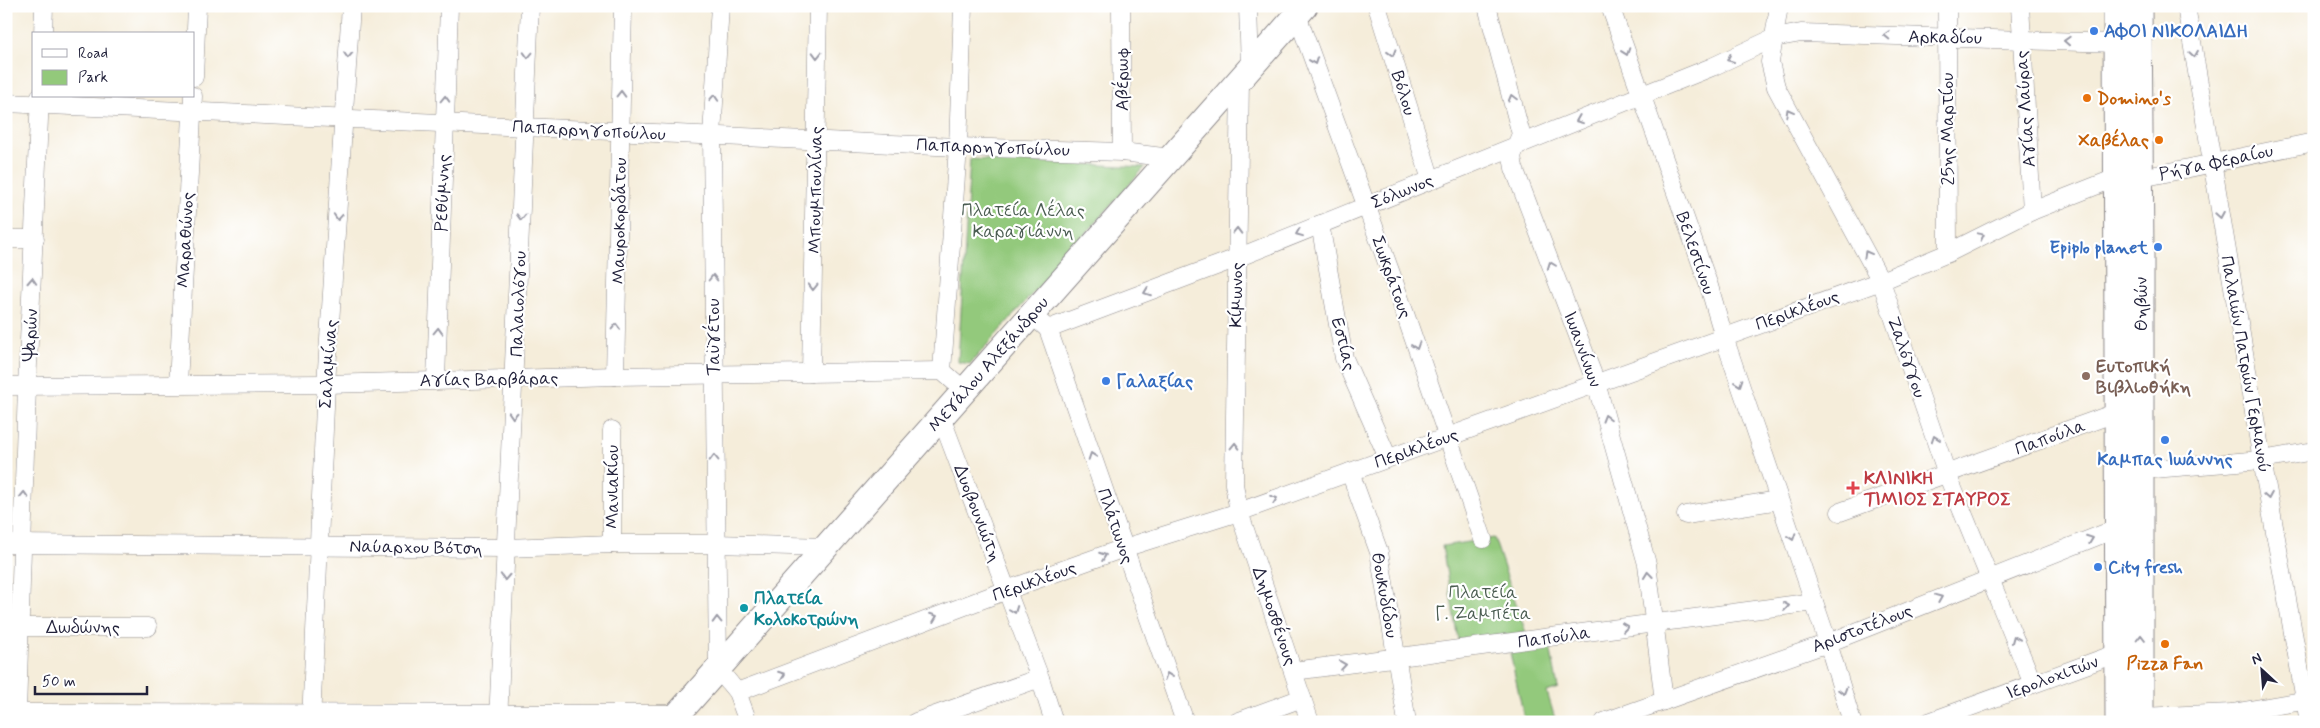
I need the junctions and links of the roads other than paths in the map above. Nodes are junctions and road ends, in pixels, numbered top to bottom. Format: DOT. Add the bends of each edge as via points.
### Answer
graph roads {
  1 [pos="44,6"];
  2 [pos="197,6"];
  3 [pos="351,6"];
  4 [pos="449,6"];
  5 [pos="530,6"];
  6 [pos="623,6"];
  7 [pos="720,6"];
  8 [pos="818,6"];
  9 [pos="963,6"];
  10 [pos="1121,6"];
  11 [pos="1248,6"];
  12 [pos="1378,6"];
  13 [pos="1487,6"];
  14 [pos="1610,6"];
  15 [pos="1779,6"];
  16 [pos="1947,6"];
  17 [pos="2020,6"];
  18 [pos="2116,6"];
  19 [pos="2139,6"];
  20 [pos="2186,6"];
  21 [pos="1301,11"];
  22 [pos="42,32"];
  23 [pos="1947,37"];
  24 [pos="1774,38"];
  25 [pos="2020,38"];
  26 [pos="2116,43"];
  27 [pos="195,53"];
  28 [pos="1245,74"];
  29 [pos="1640,95"];
  30 [pos="40,100"];
  31 [pos="6,103"];
  32 [pos="192,104"];
  33 [pos="344,118"];
  34 [pos="444,123"];
  35 [pos="525,127"];
  36 [pos="620,131"];
  37 [pos="712,135"];
  38 [pos="816,140"];
  39 [pos="2314,142"];
  40 [pos="1518,145"];
  41 [pos="958,147"];
  42 [pos="1122,152"];
  43 [pos="1171,158"];
  44 [pos="2212,163"];
  45 [pos="2129,178"];
  46 [pos="1431,180"];
  47 [pos="1366,206"];
  48 [pos="2032,211"];
  49 [pos="1320,224"];
  50 [pos="6,239"];
  51 [pos="34,239"];
  52 [pos="1948,252"];
  53 [pos="1237,258"];
  54 [pos="1881,281"];
  55 [pos="1040,322"];
  56 [pos="1724,337"];
  57 [pos="942,371"];
  58 [pos="811,373"];
  59 [pos="714,374"];
  60 [pos="615,376"];
  61 [pos="514,378"];
  62 [pos="436,380"];
  63 [pos="1596,383"];
  64 [pos="178,384"];
  65 [pos="326,384"];
  66 [pos="6,386"];
  67 [pos="27,386"];
  68 [pos="965,391"];
  69 [pos="2118,412"];
  70 [pos="942,417"];
  71 [pos="612,430"];
  72 [pos="1448,436"];
  73 [pos="2314,451"];
  74 [pos="1388,458"];
  75 [pos="2262,460"];
  76 [pos="2141,470"];
  77 [pos="1350,472"];
  78 [pos="1947,474"];
  79 [pos="1779,500"];
  80 [pos="1239,512"];
  81 [pos="1840,512"];
  82 [pos="1686,516"];
  83 [pos="2118,528"];
  84 [pos="1483,539"];
  85 [pos="14,544"];
  86 [pos="612,544"];
  87 [pos="715,544"];
  88 [pos="319,545"];
  89 [pos="826,547"];
  90 [pos="506,548"];
  91 [pos="1124,548"];
  92 [pos="1989,578"];
  93 [pos="1006,590"];
  94 [pos="1814,602"];
  95 [pos="1653,624"];
  96 [pos="18,627"];
  97 [pos="148,627"];
  98 [pos="1828,643"];
  99 [pos="2118,654"];
  100 [pos="1397,658"];
  101 [pos="718,669"];
  102 [pos="1294,671"];
  103 [pos="1040,678"];
  104 [pos="2033,684"];
  105 [pos="737,692"];
  106 [pos="1302,698"];
  107 [pos="2310,700"];
  108 [pos="1664,701"];
  109 [pos="311,717"];
  110 [pos="2233,717"];
  111 [pos="13,718"];
  112 [pos="498,718"];
  113 [pos="675,718"];
  114 [pos="2133,720"];
  115 [pos="748,722"];
  116 [pos="916,722"];
  117 [pos="1054,722"];
  118 [pos="1185,722"];
  119 [pos="1237,722"];
  120 [pos="1310,722"];
  121 [pos="1407,722"];
  122 [pos="1604,722"];
  123 [pos="1852,722"];
  124 [pos="1929,722"];
  125 [pos="2309,722"];
  1 -- 22 [label="street"];
  2 -- 27 [label="street"];
  3 -- 33 [label="street, Σαλαμίνας, one-way"];
  34 -- 4 [label="street, Ρεθύμνης, one-way"];
  5 -- 35 [label="street, Παλαιολόγου, one-way"];
  36 -- 6 [label="street, Μαυροκορδάτου, one-way"];
  37 -- 7 [label="street, Ταϋγέτου, one-way"];
  8 -- 38 [label="street, Μπουμπουλίνας, one-way"];
  9 -- 41 [label="street"];
  10 -- 42 [label="street, Αβέρωφ"];
  11 -- 28 [label="street, Κίμωνος"];
  12 -- 46 [label="street, Βόλου, one-way"];
  40 -- 13 [label="street, Ιωαννίνων, one-way" via="1519,125"];
  14 -- 29 [label="street, Βελεστίνου, one-way"];
  15 -- 24 [label="street, Ζαλόγγου"];
  16 -- 23 [label="street, 25ης Μαρτίου"];
  17 -- 25 [label="street, Αγίας Λαύρας"];
  18 -- 26 [label="main road, Θηβών"];
  19 -- 45 [label="main road, Θηβών"];
  20 -- 44 [label="street, Παλαιών Πατρών Γερμανού, one-way"];
  21 -- 28 [label="main road, Μεγάλου Αλεξάνδρου"];
  21 -- 47 [label="street, Σωκράτους, one-way"];
  23 -- 24 [label="street, Αρκαδίου, one-way" via="1801,33"];
  23 -- 25 [label="street, Αρκαδίου"];
  23 -- 52 [label="street, 25ης Μαρτίου"];
  24 -- 29 [label="street, Σόλωνος, one-way"];
  54 -- 24 [label="street, Ζαλόγγου, one-way" via="1776,88 1770,62"];
  26 -- 25 [label="street, Αρκαδίου, one-way"];
  25 -- 48 [label="street, Αγίας Λαύρας"];
  26 -- 45 [label="main road, Θηβών"];
  28 -- 43 [label="main road, Μεγάλου Αλεξάνδρου"];
  53 -- 28 [label="street, Κίμωνος, one-way"];
  29 -- 40 [label="street, Σόλωνος, one-way"];
  29 -- 56 [label="street, Βελεστίνου" via="1709,286"];
  30 -- 31 [label="street, Παπαρρηγοπούλου"];
  30 -- 32 [label="street, Παπαρρηγοπούλου"];
  30 -- 51 [label="street, Ψαρών"];
  32 -- 33 [label="street, Παπαρρηγοπούλου"];
  32 -- 64 [label="street, Μαραθώνος"];
  33 -- 34 [label="street, Παπαρρηγοπούλου"];
  33 -- 65 [label="street, Σαλαμίνας, one-way"];
  34 -- 35 [label="street, Παπαρρηγοπούλου"];
  62 -- 34 [label="street, Ρεθύμνης, one-way"];
  35 -- 36 [label="street, Παπαρρηγοπούλου"];
  35 -- 61 [label="street, Παλαιολόγου, one-way"];
  36 -- 37 [label="street, Παπαρρηγοπούλου"];
  60 -- 36 [label="street, Μαυροκορδάτου, one-way"];
  37 -- 38 [label="street, Παπαρρηγοπούλου"];
  59 -- 37 [label="street, Ταϋγέτου, one-way"];
  38 -- 41 [label="street, Παπαρρηγοπούλου"];
  38 -- 58 [label="street, Μπουμπουλίνας, one-way"];
  39 -- 44 [label="street, Ρήγα Φεραίου"];
  40 -- 46 [label="street, Σόλωνος"];
  63 -- 40 [label="street, Ιωαννίνων, one-way" via="1514,168 1512,156"];
  41 -- 42 [label="street, Παπαρρηγοπούλου"];
  41 -- 57 [label="street"];
  42 -- 43 [label="street, Παπαρρηγοπούλου"];
  43 -- 55 [label="main road, Μεγάλου Αλεξάνδρου"];
  44 -- 45 [label="street, Ρήγα Φεραίου"];
  44 -- 75 [label="street, Παλαιών Πατρών Γερμανού, one-way"];
  45 -- 48 [label="street, Περικλέους" via="2108,181"];
  45 -- 69 [label="main road, Θηβών"];
  45 -- 76 [label="main road, Θηβών"];
  46 -- 47 [label="street, Σόλωνος"];
  47 -- 49 [label="street, Σόλωνος"];
  47 -- 72 [label="street, Σωκράτους, one-way"];
  52 -- 48 [label="street, Περικλέους, one-way"];
  49 -- 53 [label="street, Σόλωνος, one-way"];
  49 -- 74 [label="street, Εστίας" via="1344,358"];
  50 -- 51 [label="street"];
  67 -- 51 [label="street, Ψαρών, one-way"];
  52 -- 54 [label="street, Περικλέους"];
  53 -- 55 [label="street, Σόλωνος, one-way"];
  80 -- 53 [label="street, Κίμωνος, one-way" via="1234,484"];
  54 -- 56 [label="street, Περικλέους"];
  78 -- 54 [label="street, Ζαλόγγου, one-way"];
  55 -- 68 [label="main road, Μεγάλου Αλεξάνδρου"];
  91 -- 55 [label="street, Πλάτωνος, one-way"];
  56 -- 63 [label="street, Περικλέους"];
  56 -- 79 [label="street, Βελεστίνου, one-way"];
  57 -- 58 [label="street, Αγίας Βαρβάρας"];
  57 -- 68 [label="street"];
  58 -- 59 [label="street, Αγίας Βαρβάρας"];
  59 -- 60 [label="street, Αγίας Βαρβάρας"];
  87 -- 59 [label="street, Ταϋγέτου, one-way"];
  60 -- 61 [label="street, Αγίας Βαρβάρας"];
  61 -- 62 [label="street, Αγίας Βαρβάρας"];
  61 -- 90 [label="street, Παλαιολόγου, one-way"];
  62 -- 65 [label="street, Αγίας Βαρβάρας"];
  63 -- 72 [label="street, Περικλέους"];
  95 -- 63 [label="street, Ιωαννίνων, one-way" via="1647,564"];
  64 -- 65 [label="street, Αγίας Βαρβάρας"];
  64 -- 67 [label="street, Αγίας Βαρβάρας"];
  65 -- 88 [label="street, Σαλαμίνας"];
  66 -- 67 [label="street, Αγίας Βαρβάρας"];
  85 -- 67 [label="street, Ψαρών, one-way"];
  68 -- 70 [label="main road, Μεγάλου Αλεξάνδρου"];
  69 -- 78 [label="street, Παπούλα"];
  69 -- 83 [label="main road, Θηβών"];
  70 -- 89 [label="main road, Μεγάλου Αλεξάνδρου"];
  70 -- 93 [label="street, Δυοβουνιώτη"];
  71 -- 86 [label="street, Μανιακίου"];
  72 -- 74 [label="street, Περικλέους"];
  72 -- 84 [label="street, Σωκράτους"];
  73 -- 75 [label="street"];
  74 -- 77 [label="street, Περικλέους"];
  75 -- 76 [label="street"];
  75 -- 107 [label="street, Παλαιών Πατρών Γερμανού, one-way"];
  114 -- 76 [label="main road, Θηβών, one-way"];
  80 -- 77 [label="street, Περικλέους, one-way"];
  77 -- 100 [label="street, Θουκυδίδου" via="1379,552"];
  78 -- 81 [label="street, Παπούλα"];
  78 -- 92 [label="street, Ζαλόγγου"];
  79 -- 82 [label="street"];
  79 -- 94 [label="street, Βελεστίνου, one-way"];
  80 -- 91 [label="street, Περικλέους"];
  80 -- 102 [label="street, Δημοσθένους"];
  92 -- 83 [label="street, Αριστοτέλους, one-way"];
  83 -- 99 [label="main road, Θηβών"];
  85 -- 88 [label="street, Ναύαρχου Βότση"];
  85 -- 96 [label="street, Ψαρών"];
  86 -- 87 [label="street, Ναύαρχου Βότση"];
  86 -- 90 [label="street, Ναύαρχου Βότση"];
  87 -- 89 [label="street, Ναύαρχου Βότση"];
  101 -- 87 [label="street, Ταϋγέτου, one-way"];
  88 -- 90 [label="street, Ναύαρχου Βότση"];
  88 -- 109 [label="street, Σαλαμίνας"];
  89 -- 101 [label="main road, Μεγάλου Αλεξάνδρου"];
  90 -- 112 [label="street, Παλαιολόγου, one-way"];
  93 -- 91 [label="street, Περικλέους, one-way"];
  118 -- 91 [label="street, Πλάτωνος, one-way"];
  98 -- 92 [label="street, Αριστοτέλους, one-way"];
  104 -- 92 [label="street, Ζαλόγγου, one-way"];
  93 -- 103 [label="street, Δυοβουνιώτη, one-way"];
  105 -- 93 [label="street, Περικλέους, one-way"];
  95 -- 94 [label="street, Παπούλα, one-way"];
  94 -- 98 [label="street, Βελεστίνου"];
  100 -- 95 [label="street, Παπούλα, one-way"];
  95 -- 108 [label="street, Ιωαννίνων"];
  96 -- 97 [label="street, Δωδώνης"];
  96 -- 111 [label="street, Ψαρών"];
  98 -- 108 [label="street, Αριστοτέλους"];
  98 -- 123 [label="street, Βελεστίνου, one-way"];
  99 -- 104 [label="street, Ιερολοχιτών"];
  99 -- 114 [label="main road, Θηβών"];
  102 -- 100 [label="street, Παπούλα, one-way"];
  100 -- 121 [label="street, Θουκυδίδου"];
  101 -- 105 [label="street"];
  101 -- 113 [label="main road, Μεγάλου Αλεξάνδρου"];
  102 -- 106 [label="street, Δημοσθένους"];
  103 -- 116 [label="street"];
  103 -- 117 [label="street, Δυοβουνιώτη"];
  104 -- 124 [label="street, Ιερολοχιτών"];
  105 -- 115 [label="street"];
  106 -- 119 [label="street"];
  106 -- 120 [label="street, Δημοσθένους"];
  107 -- 110 [label="street"];
  107 -- 125 [label="street, Παλαιών Πατρών Γερμανού"];
  108 -- 122 [label="street, Αριστοτέλους"];
  109 -- 111 [label="street"];
  109 -- 112 [label="street"];
  110 -- 114 [label="street"];
  112 -- 113 [label="street"];
}
